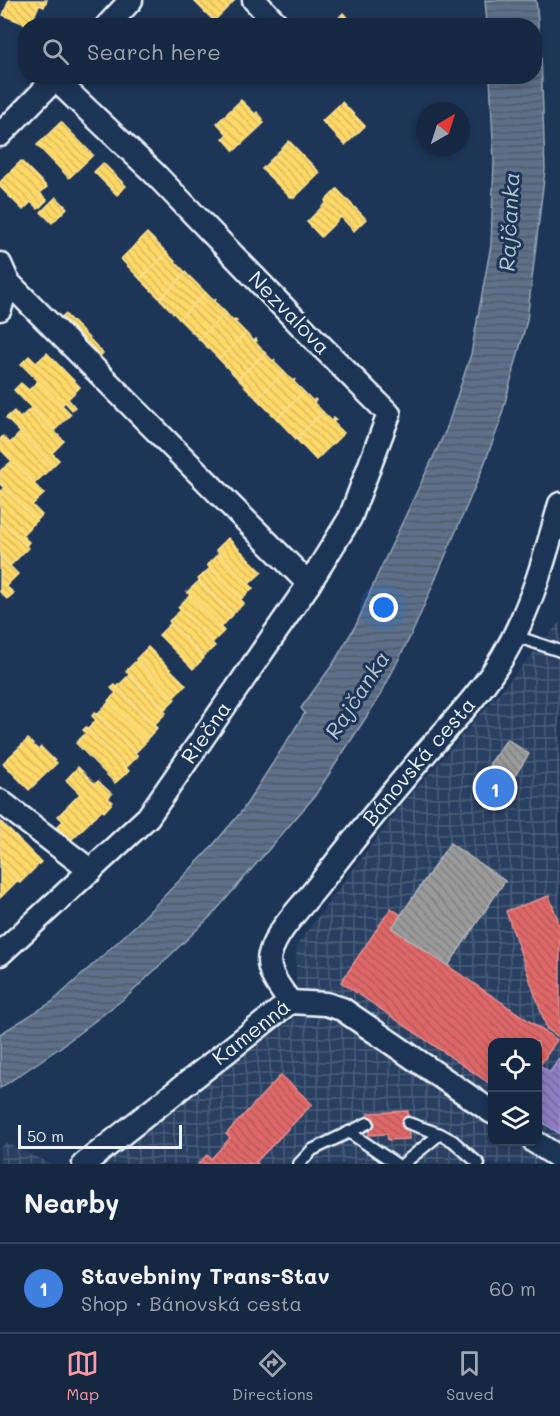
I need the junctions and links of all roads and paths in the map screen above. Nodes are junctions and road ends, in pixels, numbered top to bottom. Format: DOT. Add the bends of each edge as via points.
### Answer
graph roads {
  1 [pos="131,0"];
  2 [pos="254,0"];
  3 [pos="114,18"];
  4 [pos="271,18"];
  5 [pos="50,84"];
  6 [pos="62,84"];
  7 [pos="0,135"];
  8 [pos="4,273"];
  9 [pos="0,309"];
  10 [pos="560,504"];
  11 [pos="309,584"];
  12 [pos="515,636"];
  13 [pos="560,651"];
  14 [pos="0,801"];
  15 [pos="91,871"];
  16 [pos="0,954"];
  17 [pos="290,1002"];
  18 [pos="488,1109"];
  19 [pos="368,1123"];
  20 [pos="408,1123"];
  21 [pos="349,1132"];
  22 [pos="440,1134"];
  23 [pos="541,1146"];
  24 [pos="560,1158"];
  25 [pos="84,1164"];
  26 [pos="299,1164"];
  27 [pos="396,1164"];
  28 [pos="403,1164"];
  29 [pos="479,1164"];
  1 -- 3 [label="street"];
  2 -- 4 [label="street"];
  5 -- 7 [label="street"];
  6 -- 11 [label="street, Nezvalova" via="389,414 350,518"];
  8 -- 9 [label="street"];
  8 -- 11 [label="street"];
  10 -- 12 [label="street, Bánovská cesta"];
  11 -- 15 [label="street, Riečna" via="148,817"];
  12 -- 13 [label="lane"];
  12 -- 17 [label="street, Bánovská cesta" via="467,706 277,938 269,956 272,974"];
  14 -- 15 [label="street"];
  15 -- 16 [label="street, Riečna"];
  17 -- 18 [label="street, Kamenná" via="342,1009"];
  17 -- 25 [label="street, Kamenná"];
  19 -- 21 [label="lane"];
  20 -- 22 [label="lane"];
  21 -- 26 [label="lane" via="312,1150"];
  21 -- 27 [label="lane"];
  22 -- 28 [label="lane"];
  22 -- 29 [label="lane"];
  23 -- 24 [label="street"];
}
